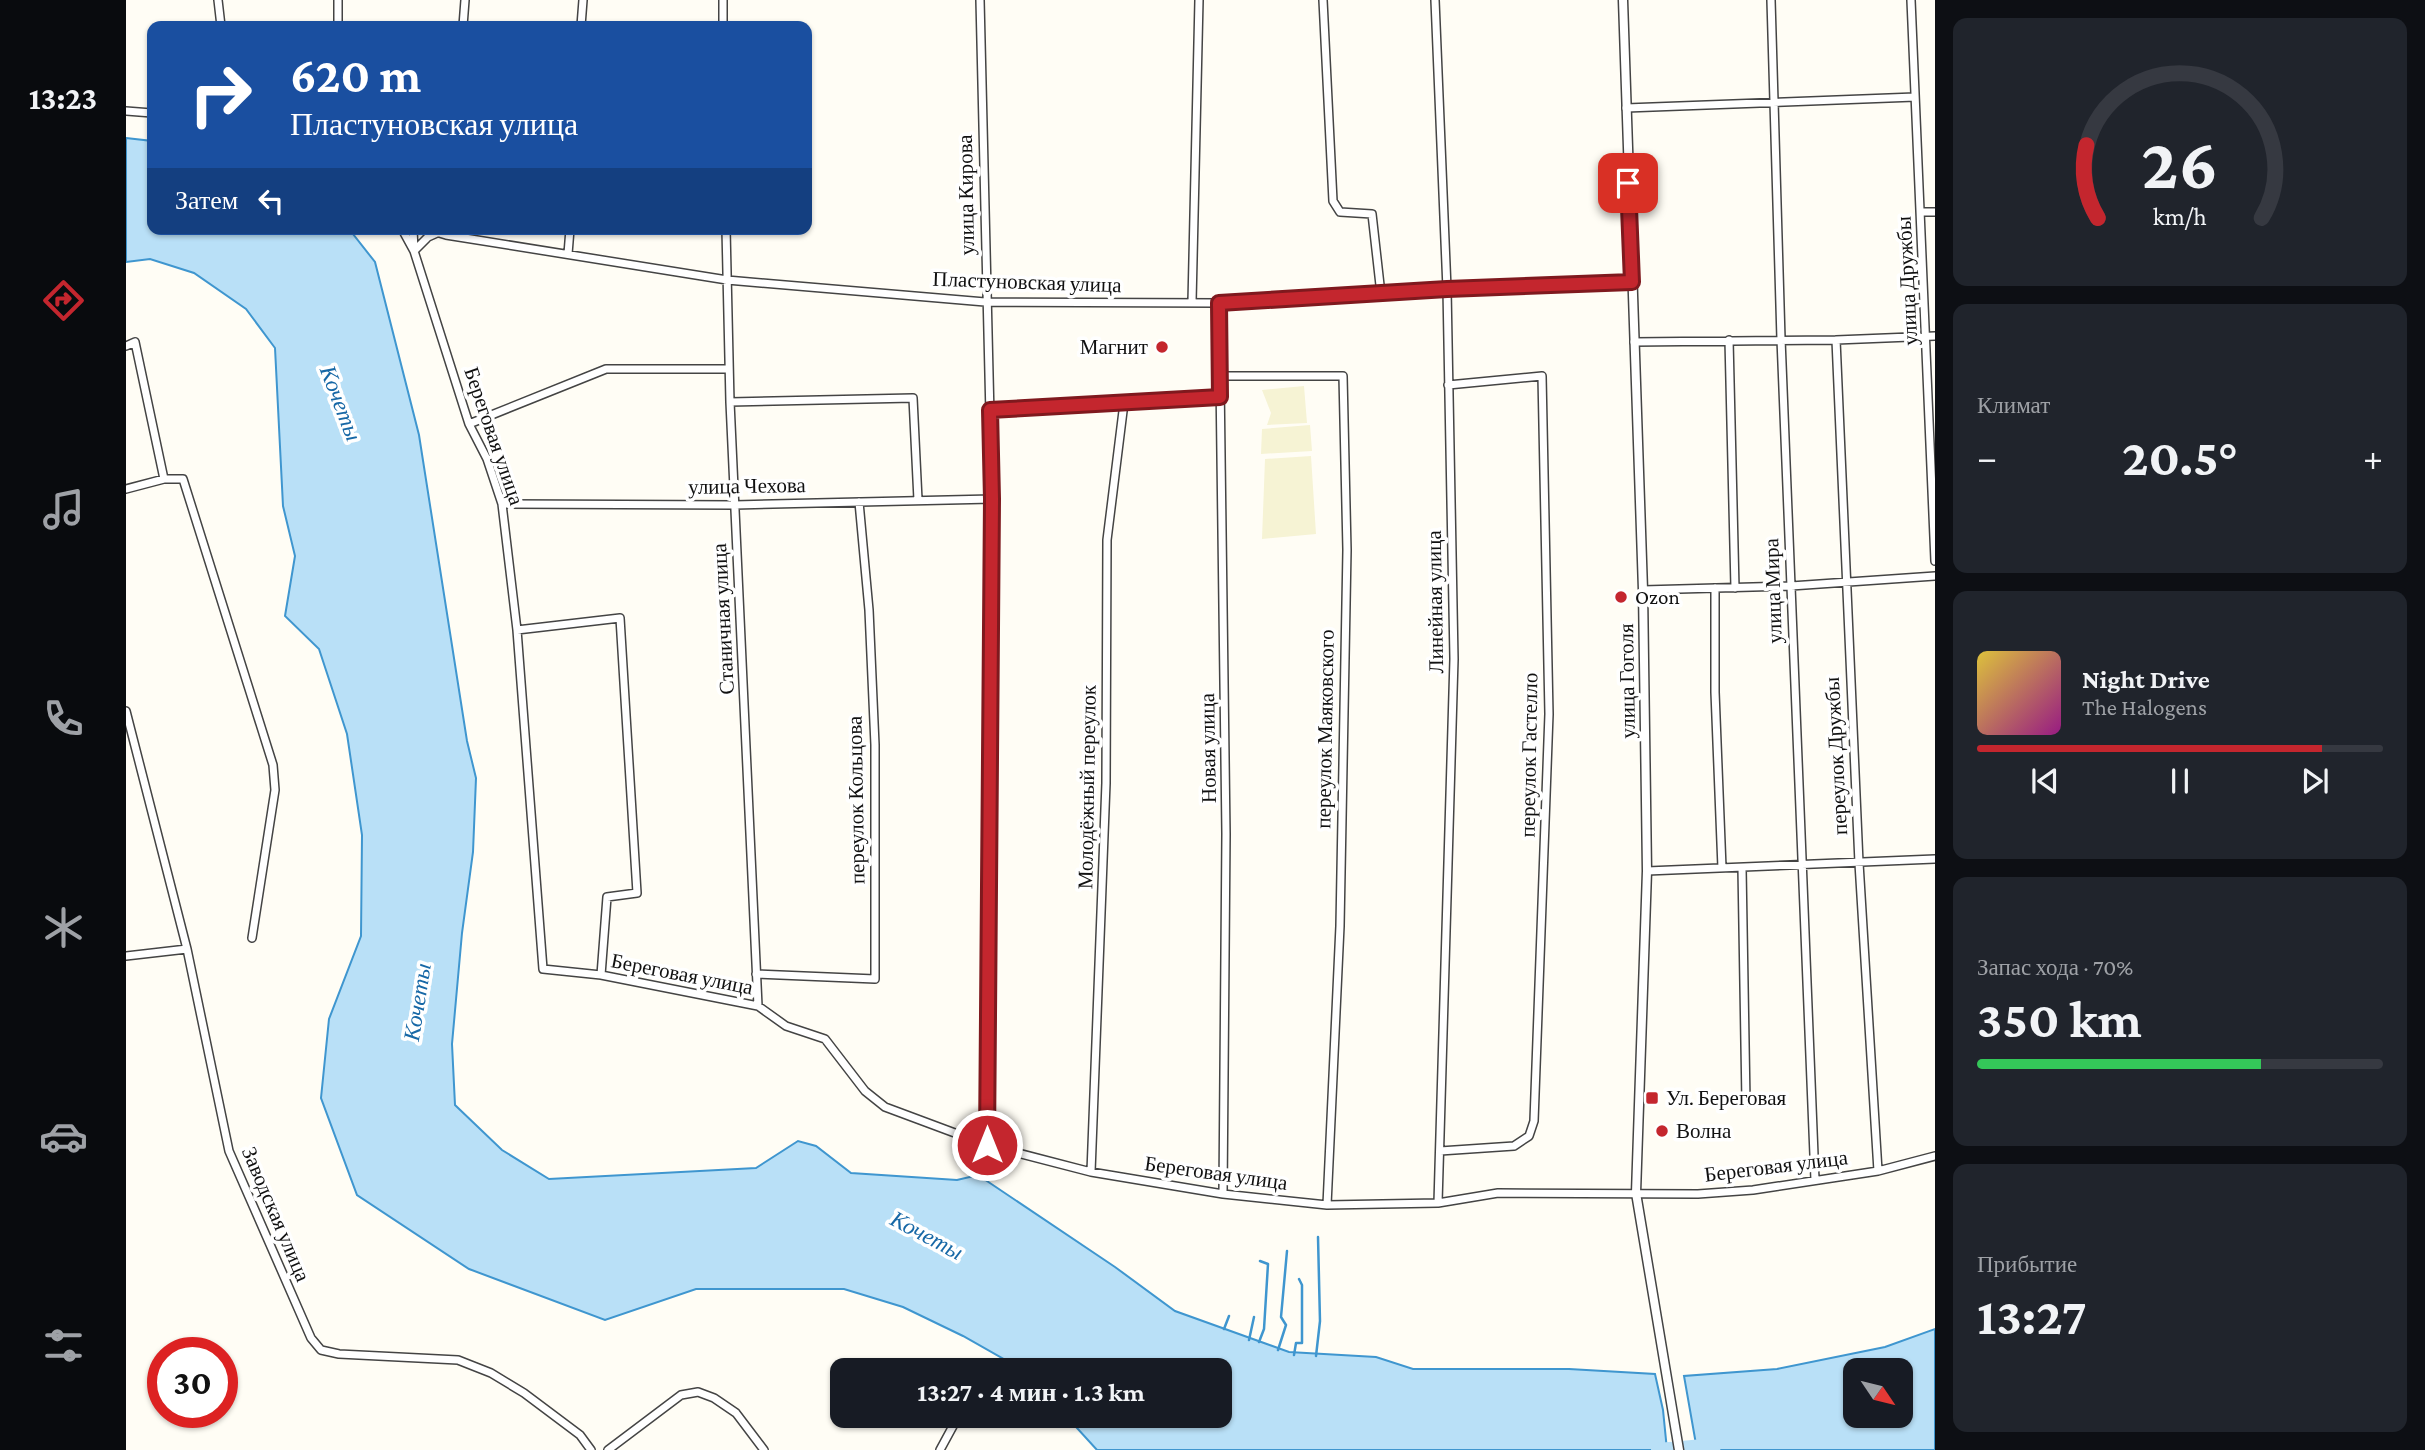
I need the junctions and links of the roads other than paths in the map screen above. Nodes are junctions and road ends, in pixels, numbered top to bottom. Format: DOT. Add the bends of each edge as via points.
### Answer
graph roads {
  1 [pos="218,0"];
  2 [pos="338,0"];
  3 [pos="465,0"];
  4 [pos="583,0"];
  5 [pos="723,0"];
  6 [pos="980,0"];
  7 [pos="1199,0"];
  8 [pos="1323,0"];
  9 [pos="1435,0"];
  10 [pos="1622,0"];
  11 [pos="1771,0"];
  12 [pos="1911,0"];
  13 [pos="220,21"];
  14 [pos="338,21"];
  15 [pos="463,21"];
  16 [pos="581,21"];
  17 [pos="723,21"];
  18 [pos="1915,97"];
  19 [pos="1774,102"];
  20 [pos="1626,108"];
  21 [pos="126,111"];
  22 [pos="147,113"];
  23 [pos="1921,212"];
  24 [pos="1935,212"];
  25 [pos="405,235"];
  26 [pos="413,235"];
  27 [pos="434,235"];
  28 [pos="461,235"];
  29 [pos="570,235"];
  30 [pos="726,235"];
  31 [pos="414,251"];
  32 [pos="568,254"];
  33 [pos="727,280"];
  34 [pos="1632,282"];
  35 [pos="1447,289"];
  36 [pos="1381,294"];
  37 [pos="985,302"];
  38 [pos="1192,302"];
  39 [pos="1219,303"];
  40 [pos="1931,336"];
  41 [pos="1781,339"];
  42 [pos="1729,340"];
  43 [pos="1836,340"];
  44 [pos="1634,342"];
  45 [pos="126,346"];
  46 [pos="729,369"];
  47 [pos="1220,376"];
  48 [pos="1448,385"];
  49 [pos="1220,397"];
  50 [pos="730,402"];
  51 [pos="1124,403"];
  52 [pos="990,410"];
  53 [pos="469,424"];
  54 [pos="164,479"];
  55 [pos="126,489"];
  56 [pos="992,499"];
  57 [pos="918,500"];
  58 [pos="859,502"];
  59 [pos="502,504"];
  60 [pos="735,505"];
  61 [pos="1935,561"];
  62 [pos="1935,576"];
  63 [pos="1846,583"];
  64 [pos="1791,586"];
  65 [pos="1715,588"];
  66 [pos="1735,588"];
  67 [pos="1643,590"];
  68 [pos="517,629"];
  69 [pos="126,711"];
  70 [pos="1935,859"];
  71 [pos="1859,863"];
  72 [pos="1802,864"];
  73 [pos="1722,868"];
  74 [pos="1742,868"];
  75 [pos="1647,871"];
  76 [pos="252,938"];
  77 [pos="187,949"];
  78 [pos="126,956"];
  79 [pos="756,974"];
  80 [pos="601,975"];
  81 [pos="758,1006"];
  82 [pos="1746,1102"];
  83 [pos="987,1145"];
  84 [pos="1440,1151"];
  85 [pos="1935,1156"];
  86 [pos="1878,1171"];
  87 [pos="1091,1172"];
  88 [pos="1815,1180"];
  89 [pos="1636,1193"];
  90 [pos="1223,1194"];
  91 [pos="1438,1203"];
  92 [pos="1328,1205"];
  93 [pos="952,1428"];
  94 [pos="591,1450"];
  95 [pos="608,1450"];
  96 [pos="764,1450"];
  97 [pos="940,1450"];
  98 [pos="1679,1450"];
  1 -- 13 [label="street"];
  2 -- 14 [label="street"];
  3 -- 15 [label="street"];
  4 -- 16 [label="street"];
  5 -- 17 [label="street"];
  6 -- 37 [label="street, улица Кирова"];
  7 -- 38 [label="street"];
  8 -- 36 [label="street" via="1333,201 1340,212 1371,214"];
  9 -- 35 [label="street, Линейная улица"];
  10 -- 20 [label="street, улица Гоголя"];
  11 -- 19 [label="street, улица Мира"];
  12 -- 18 [label="street, улица Дружбы"];
  18 -- 19 [label="street"];
  18 -- 23 [label="street, улица Дружбы"];
  19 -- 20 [label="street"];
  19 -- 41 [label="street, улица Мира"];
  20 -- 34 [label="street, улица Гоголя"];
  21 -- 22 [label="street"];
  23 -- 24 [label="street"];
  23 -- 40 [label="street, улица Дружбы"];
  25 -- 31 [label="street"];
  26 -- 31 [label="street, Береговая улица"];
  27 -- 31 [label="street"];
  28 -- 32 [label="street, Пластуновская улица"];
  29 -- 32 [label="street"];
  30 -- 33 [label="street, Станичная улица"];
  31 -- 53 [label="street, Береговая улица"];
  32 -- 33 [label="street, Пластуновская улица"];
  33 -- 37 [label="street, Пластуновская улица"];
  33 -- 46 [label="street, Станичная улица"];
  34 -- 35 [label="street, Пластуновская улица"];
  34 -- 44 [label="street, улица Гоголя"];
  35 -- 36 [label="street, Пластуновская улица"];
  35 -- 48 [label="street, Линейная улица"];
  36 -- 39 [label="street, Пластуновская улица"];
  37 -- 38 [label="street, Пластуновская улица"];
  37 -- 52 [label="street, улица Кирова"];
  38 -- 39 [label="street, Пластуновская улица"];
  39 -- 47 [label="street, Новая улица"];
  40 -- 43 [label="street"];
  40 -- 61 [label="street, улица Дружбы"];
  41 -- 42 [label="street"];
  41 -- 43 [label="street"];
  41 -- 64 [label="street, улица Мира"];
  42 -- 44 [label="street"];
  42 -- 66 [label="street"];
  43 -- 63 [label="street, переулок Дружбы"];
  44 -- 67 [label="street, улица Гоголя"];
  45 -- 54 [label="street" via="135,342"];
  46 -- 50 [label="street, Станичная улица"];
  46 -- 53 [label="street" via="606,369"];
  47 -- 49 [label="street, Новая улица"];
  47 -- 92 [label="street, переулок Маяковского" via="1343,376 1347,550"];
  48 -- 84 [label="street, Линейная улица" via="1454,659"];
  48 -- 84 [label="street, переулок Гастелло" via="1542,376 1549,714 1534,1121 1529,1136 1514,1146"];
  49 -- 51 [label="street"];
  49 -- 90 [label="street, Новая улица" via="1226,835"];
  50 -- 57 [label="street" via="913,398"];
  50 -- 60 [label="street, Станичная улица"];
  51 -- 52 [label="street"];
  51 -- 87 [label="street, Молодёжный переулок" via="1107,540 1106,783"];
  52 -- 56 [label="street, улица Кирова"];
  53 -- 59 [label="street, Береговая улица"];
  54 -- 55 [label="street"];
  54 -- 76 [label="street" via="183,479 273,765 275,790"];
  56 -- 57 [label="street, улица Чехова"];
  56 -- 83 [label="street, улица Кирова"];
  57 -- 58 [label="street, улица Чехова"];
  58 -- 60 [label="street, улица Чехова"];
  58 -- 79 [label="street, переулок Кольцова" via="874,745 875,979"];
  59 -- 60 [label="street, улица Чехова"];
  59 -- 68 [label="street, Береговая улица"];
  60 -- 79 [label="street, Станичная улица"];
  62 -- 63 [label="street"];
  63 -- 64 [label="street"];
  63 -- 71 [label="street, переулок Дружбы"];
  64 -- 66 [label="street"];
  64 -- 72 [label="street, улица Мира"];
  65 -- 66 [label="street"];
  65 -- 67 [label="street"];
  65 -- 73 [label="street"];
  67 -- 75 [label="street, улица Гоголя"];
  68 -- 80 [label="street, Береговая улица" via="543,969"];
  68 -- 80 [label="street" via="620,618 637,893 607,897"];
  69 -- 77 [label="street, Заводская улица"];
  70 -- 71 [label="street"];
  71 -- 72 [label="street"];
  71 -- 86 [label="street, переулок Дружбы"];
  72 -- 74 [label="street"];
  72 -- 88 [label="street, улица Мира"];
  73 -- 74 [label="street"];
  73 -- 75 [label="street"];
  74 -- 82 [label="street"];
  75 -- 89 [label="street, улица Гоголя"];
  77 -- 78 [label="street"];
  77 -- 94 [label="street, Заводская улица" via="229,1151 311,1338 321,1350 339,1354 458,1360 491,1373 580,1435"];
  79 -- 81 [label="street, Станичная улица"];
  80 -- 81 [label="street, Береговая улица"];
  81 -- 83 [label="street, Береговая улица" via="786,1026 825,1039 865,1091 885,1107"];
  83 -- 87 [label="street, Береговая улица"];
  84 -- 91 [label="street, Линейная улица"];
  85 -- 86 [label="street, Береговая улица"];
  86 -- 88 [label="street, Береговая улица"];
  87 -- 90 [label="street, Береговая улица"];
  88 -- 89 [label="street, Береговая улица" via="1698,1194"];
  89 -- 91 [label="street, Береговая улица" via="1498,1193"];
  89 -- 98 [label="street, улица Гоголя"];
  90 -- 92 [label="street, Береговая улица"];
  91 -- 92 [label="street, Береговая улица"];
  93 -- 97 [label="street"];
  95 -- 96 [label="street" via="681,1395 698,1392 736,1413"];
}
